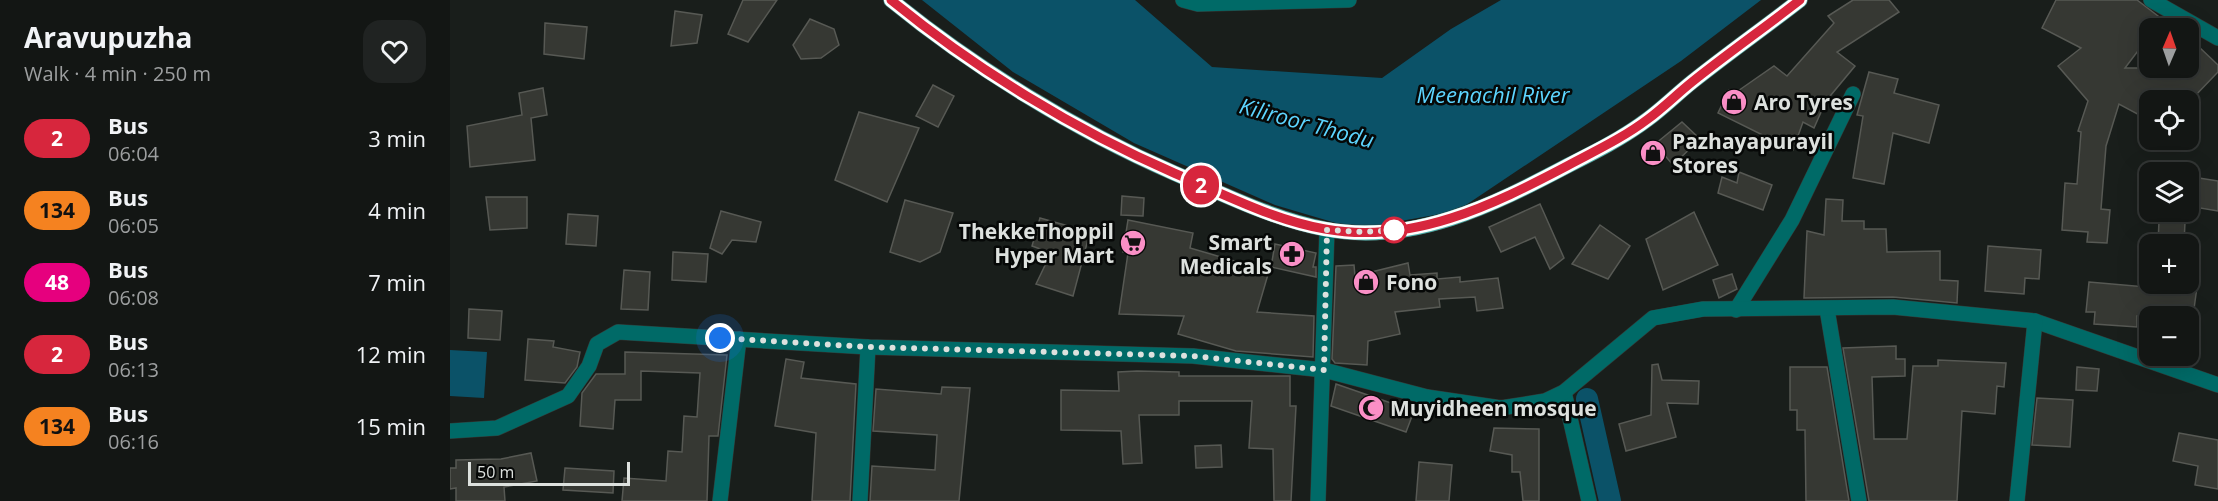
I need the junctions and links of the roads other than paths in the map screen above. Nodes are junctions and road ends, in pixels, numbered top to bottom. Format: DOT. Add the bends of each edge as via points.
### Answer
graph roads {
  1 [pos="891,0"];
  2 [pos="1183,0"];
  3 [pos="1348,0"];
  4 [pos="1800,0"];
  5 [pos="2151,0"];
  6 [pos="2218,38"];
  7 [pos="1853,94"];
  8 [pos="1327,230"];
  9 [pos="1827,309"];
  10 [pos="1736,310"];
  11 [pos="2035,321"];
  12 [pos="738,339"];
  13 [pos="868,347"];
  14 [pos="1324,370"];
  15 [pos="2218,385"];
  16 [pos="1564,392"];
  17 [pos="450,431"];
  18 [pos="720,501"];
  19 [pos="860,501"];
  20 [pos="1318,501"];
  21 [pos="1589,501"];
  22 [pos="1859,501"];
  23 [pos="2017,501"];
  1 -- 8 [label="main road" via="991,72 1102,137 1262,210"];
  2 -- 3 [label="street" via="1198,4"];
  4 -- 8 [label="main road" via="1648,119 1480,209 1399,230"];
  5 -- 6 [label="street"];
  7 -- 10 [label="street" via="1792,219"];
  8 -- 14 [label="street"];
  9 -- 10 [label="street"];
  9 -- 11 [label="street" via="1893,307"];
  9 -- 22 [label="street"];
  10 -- 16 [label="street" via="1703,309 1653,318"];
  11 -- 15 [label="street"];
  11 -- 23 [label="street"];
  12 -- 13 [label="street"];
  12 -- 17 [label="street" via="618,332 597,344 589,366 568,396 497,428"];
  12 -- 18 [label="street"];
  13 -- 14 [label="street" via="1193,356"];
  13 -- 19 [label="street"];
  14 -- 16 [label="street" via="1427,397 1501,408 1545,401"];
  14 -- 20 [label="street"];
  16 -- 21 [label="street"];
}
